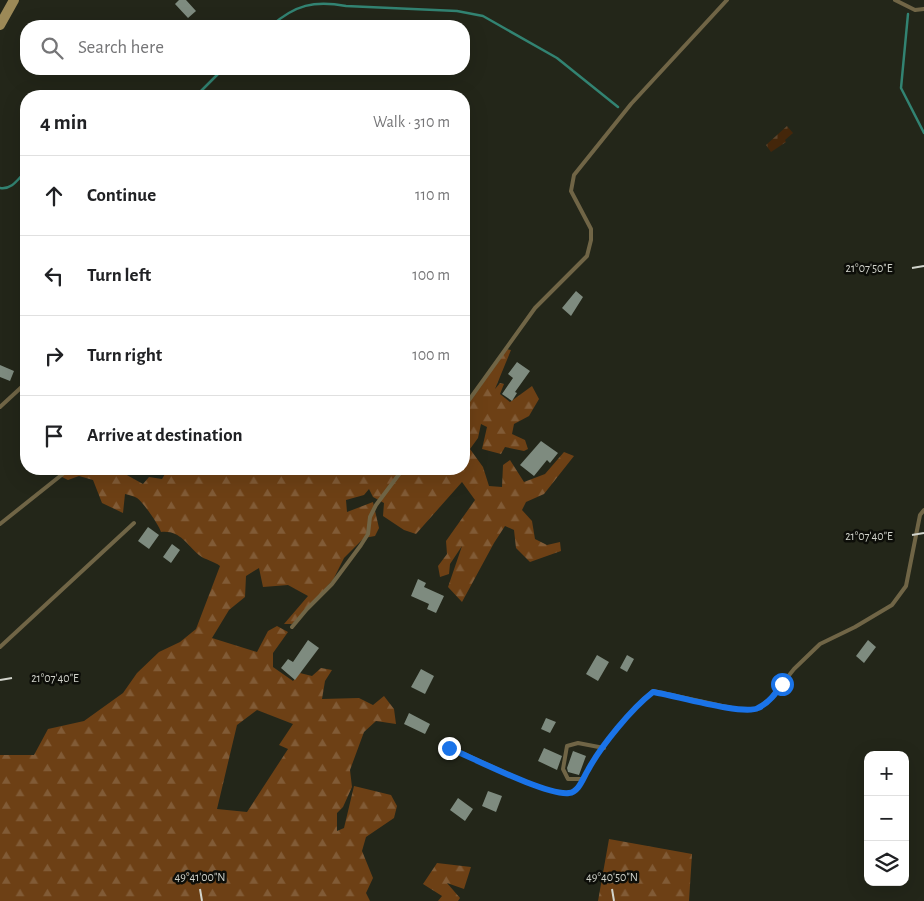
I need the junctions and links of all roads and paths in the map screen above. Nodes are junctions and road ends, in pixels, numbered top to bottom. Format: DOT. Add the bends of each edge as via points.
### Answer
graph roads {
  1 [pos="14,0"];
  2 [pos="728,0"];
  3 [pos="895,0"];
  4 [pos="924,9"];
  5 [pos="0,25"];
  6 [pos="20,388"];
  7 [pos="470,399"];
  8 [pos="0,407"];
  9 [pos="61,475"];
  10 [pos="399,475"];
  11 [pos="924,510"];
  12 [pos="0,524"];
  13 [pos="134,524"];
  14 [pos="292,627"];
  15 [pos="0,647"];
  16 [pos="449,748"];
  17 [pos="604,748"];
  18 [pos="583,778"];
  1 -- 5 [label="main road"];
  2 -- 7 [label="lane" via="630,104 574,175 571,191 592,240 587,256 535,308"];
  3 -- 4 [label="lane" via="915,10"];
  6 -- 8 [label="lane"];
  9 -- 12 [label="lane"];
  10 -- 14 [label="lane" via="376,505 370,517 368,534 361,545 332,584"];
  11 -- 17 [label="lane" via="920,515 906,586 892,605 820,644 757,709 741,710 653,692 639,702"];
  13 -- 15 [label="lane"];
  16 -- 18 [label="lane" via="554,792 577,790"];
  17 -- 18 [label="lane"];
  17 -- 18 [label="lane" via="578,743 567,746 563,769 568,779"];
}
